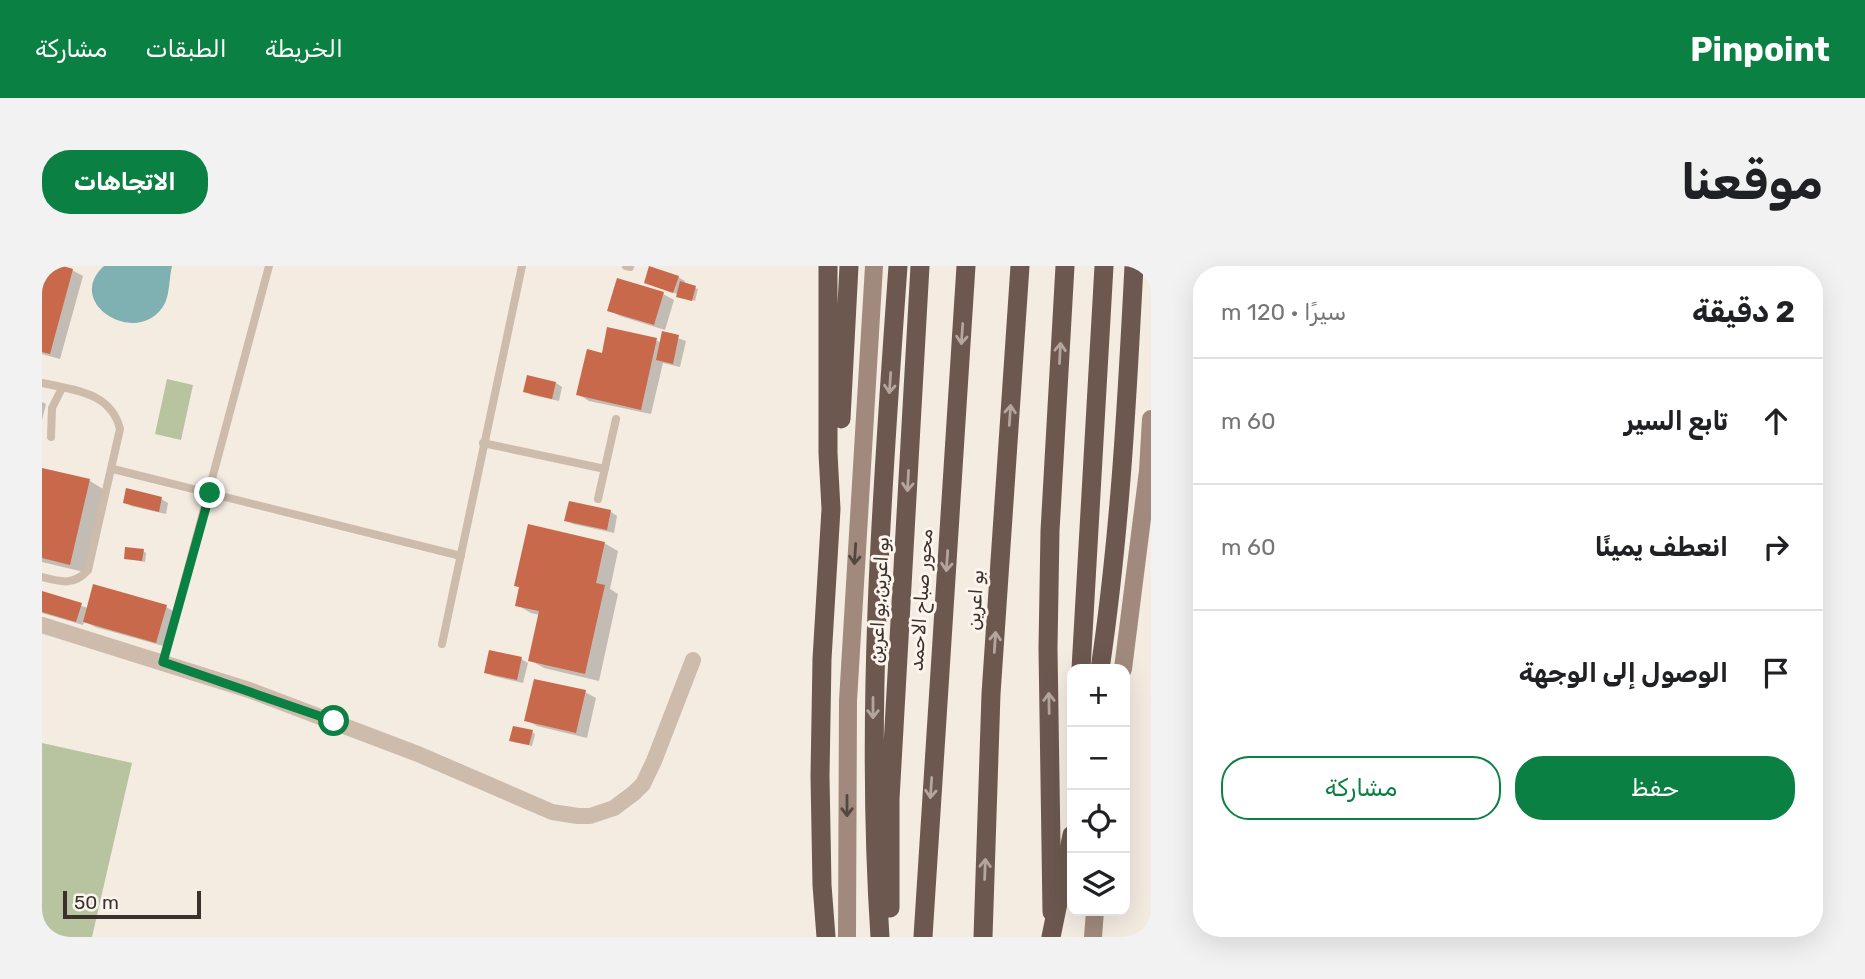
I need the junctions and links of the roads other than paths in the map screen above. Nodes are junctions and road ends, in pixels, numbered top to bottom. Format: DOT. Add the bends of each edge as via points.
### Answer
graph roads {
  1 [pos="269,266"];
  2 [pos="522,266"];
  3 [pos="828,266"];
  4 [pos="849,266"];
  5 [pos="874,266"];
  6 [pos="898,266"];
  7 [pos="920,266"];
  8 [pos="966,266"];
  9 [pos="1020,266"];
  10 [pos="1065,266"];
  11 [pos="1104,266"];
  12 [pos="1134,266"];
  13 [pos="42,383"];
  14 [pos="62,388"];
  15 [pos="616,419"];
  16 [pos="1151,419"];
  17 [pos="51,437"];
  18 [pos="483,443"];
  19 [pos="113,469"];
  20 [pos="605,469"];
  21 [pos="830,485"];
  22 [pos="210,493"];
  23 [pos="598,499"];
  24 [pos="461,556"];
  25 [pos="42,577"];
  26 [pos="42,625"];
  27 [pos="442,644"];
  28 [pos="693,660"];
  29 [pos="163,662"];
  30 [pos="1081,664"];
  31 [pos="1101,664"];
  32 [pos="1124,664"];
  33 [pos="1068,853"];
  34 [pos="1095,916"];
  35 [pos="826,937"];
  36 [pos="847,937"];
  37 [pos="880,937"];
  38 [pos="891,937"];
  39 [pos="923,937"];
  40 [pos="983,937"];
  41 [pos="1052,937"];
  42 [pos="1093,937"];
  1 -- 22 [label="lane"];
  2 -- 18 [label="lane"];
  3 -- 21 [label="highway"];
  4 -- 21 [label="highway" via="838,463"];
  5 -- 36 [label="main road, one-way" via="848,678"];
  6 -- 37 [label="highway, one-way" via="873,698"];
  7 -- 38 [label="highway, بو اعرين,بو اعرين, one-way" via="890,799"];
  8 -- 39 [label="highway, محور صباح الاحمد, one-way"];
  40 -- 9 [label="highway, بو اعرين, one-way" via="991,694"];
  41 -- 10 [label="highway, one-way" via="1050,530"];
  11 -- 30 [label="highway"];
  12 -- 31 [label="highway" via="1123,470"];
  13 -- 14 [label="lane"];
  14 -- 17 [label="lane" via="52,408"];
  14 -- 19 [label="lane" via="97,397 113,410 120,429"];
  15 -- 20 [label="lane"];
  16 -- 32 [label="main road"];
  18 -- 20 [label="lane"];
  18 -- 24 [label="lane"];
  19 -- 22 [label="lane"];
  19 -- 25 [label="lane" via="88,570 68,582"];
  20 -- 23 [label="lane"];
  21 -- 35 [label="highway" via="820,776"];
  22 -- 24 [label="lane"];
  22 -- 29 [label="lane"];
  24 -- 27 [label="lane"];
  26 -- 29 [label="street"];
  28 -- 29 [label="street" via="643,783 614,808 590,816 552,812 334,721"];
  33 -- 41 [label="highway, bridge"];
  34 -- 42 [label="main road"];
}
